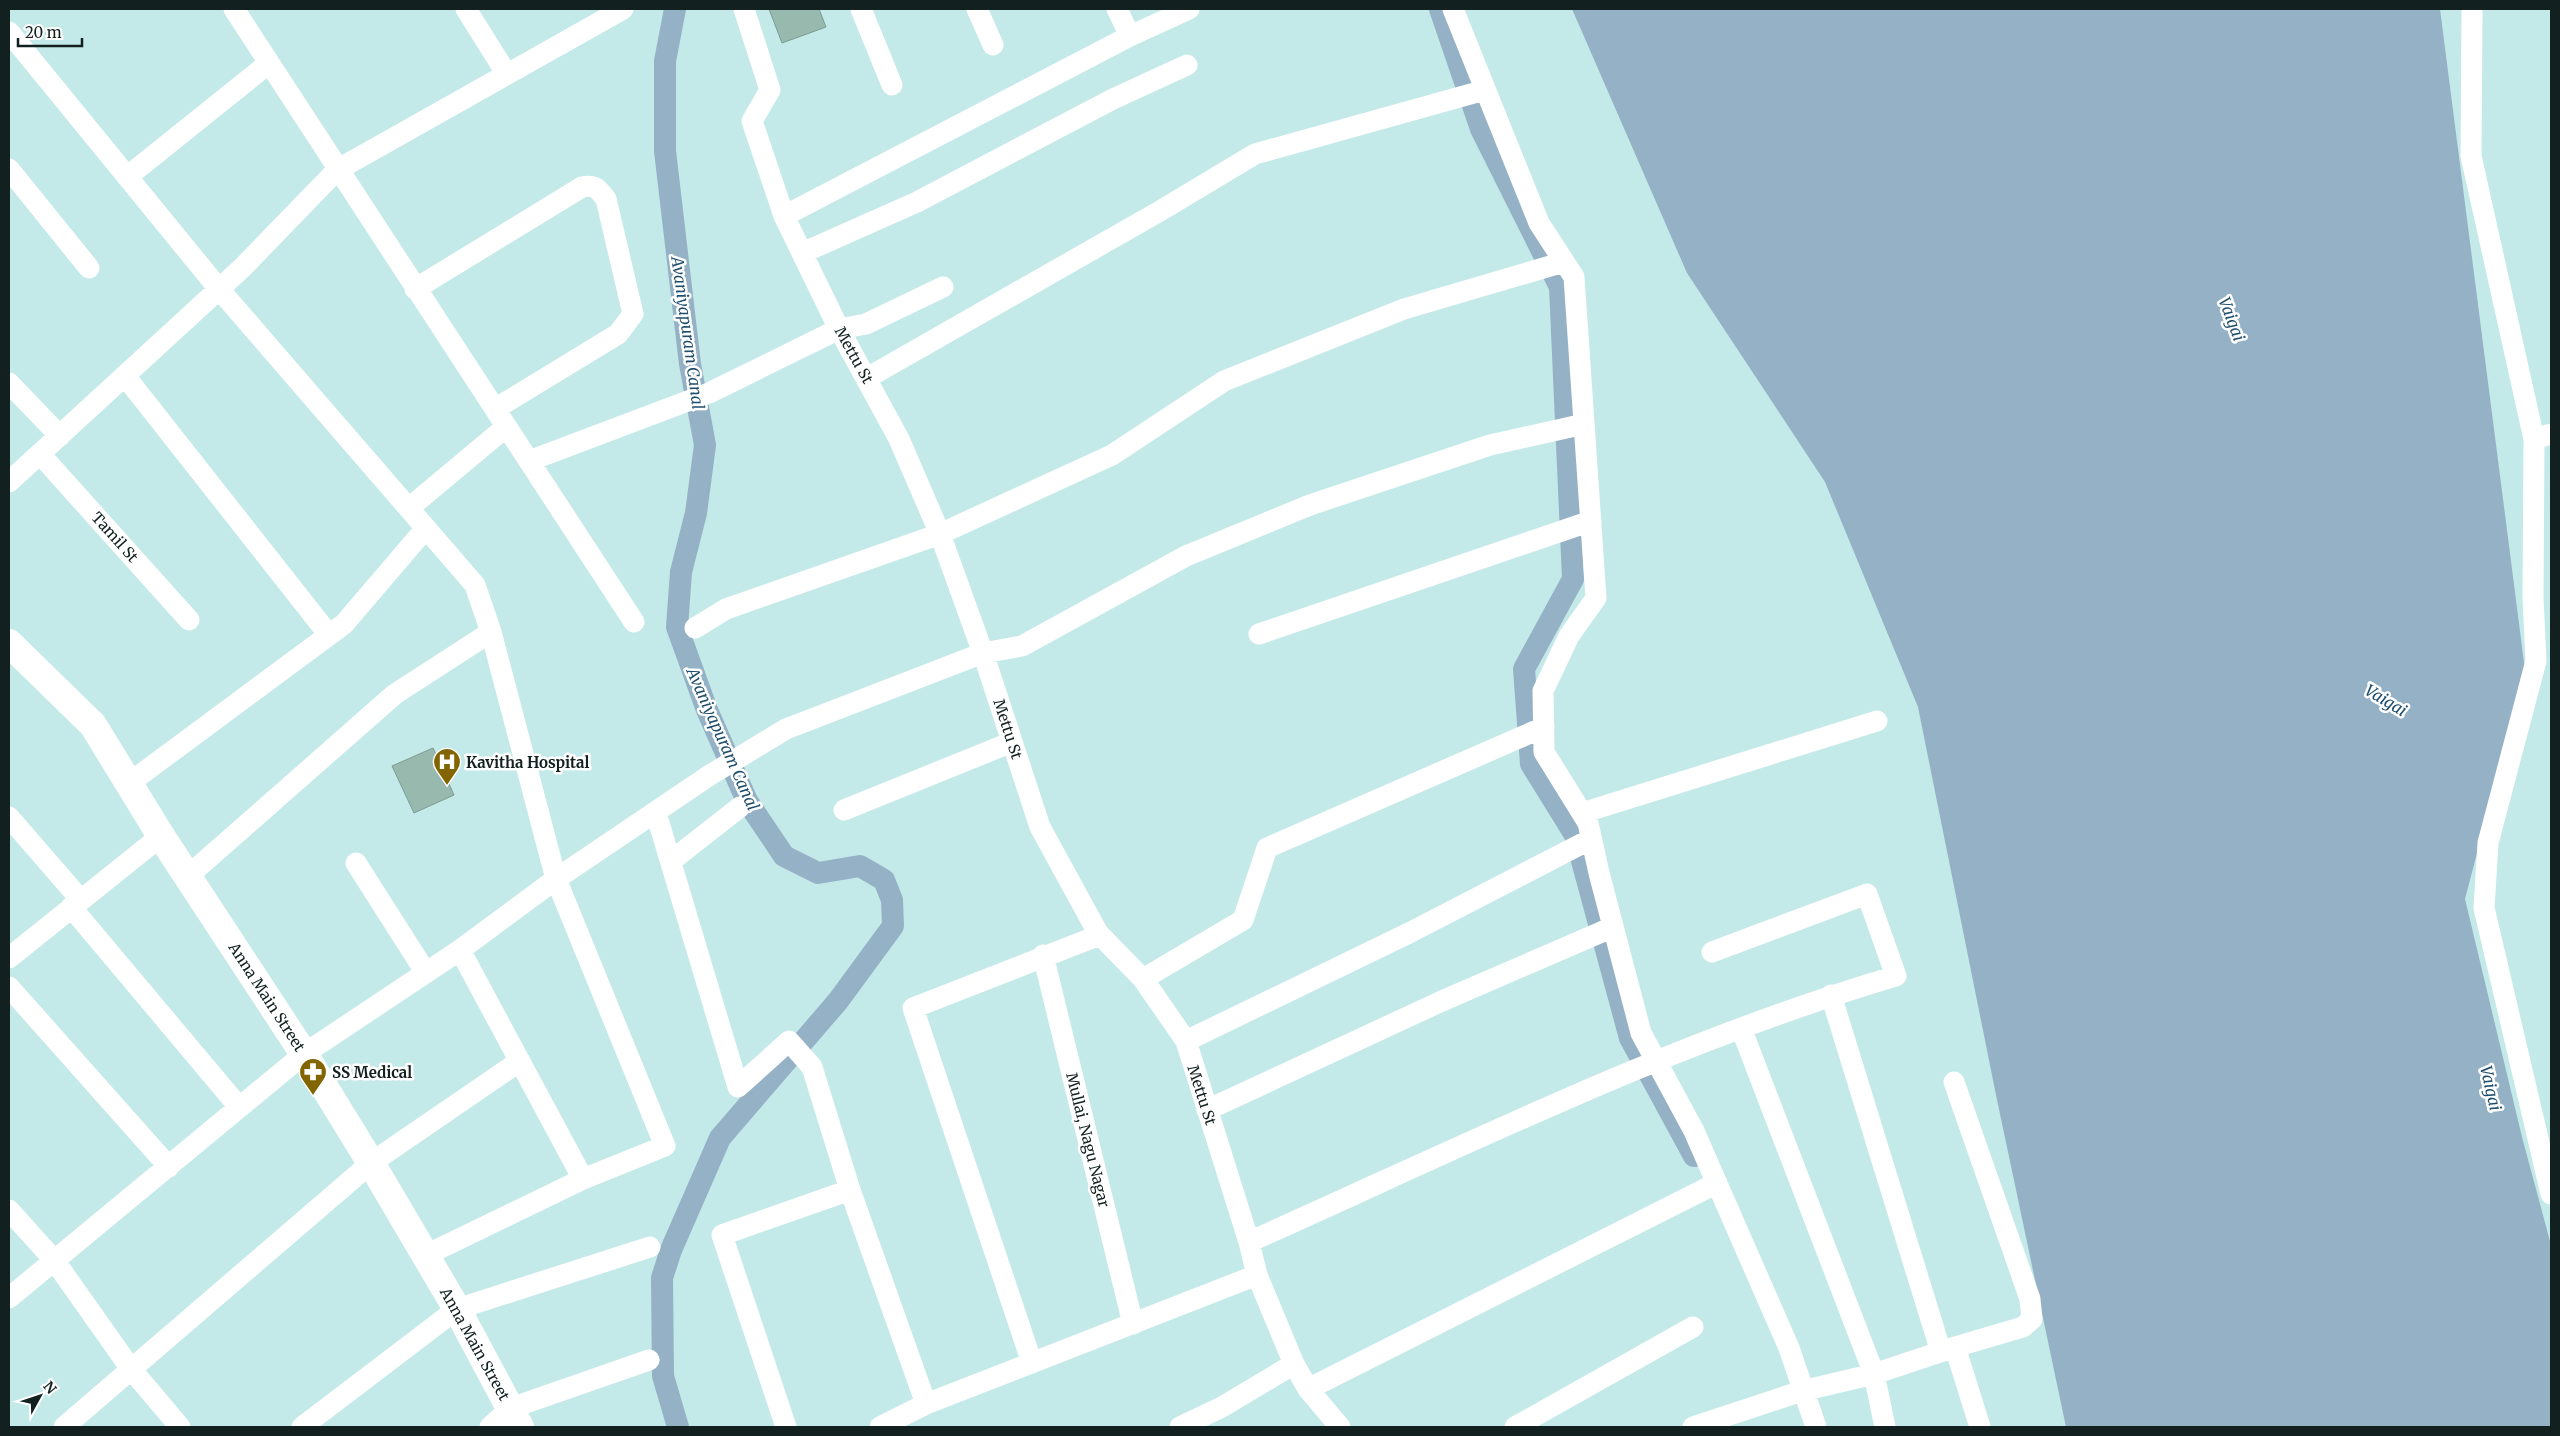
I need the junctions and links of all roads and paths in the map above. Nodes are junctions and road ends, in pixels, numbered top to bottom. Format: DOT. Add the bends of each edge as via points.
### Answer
graph roads {
  1 [pos="234,9"];
  2 [pos="466,9"];
  3 [pos="620,9"];
  4 [pos="744,9"];
  5 [pos="861,9"];
  6 [pos="977,9"];
  7 [pos="1117,9"];
  8 [pos="1189,9"];
  9 [pos="1453,9"];
  10 [pos="2472,9"];
  11 [pos="9,32"];
  12 [pos="1130,36"];
  13 [pos="992,45"];
  14 [pos="269,63"];
  15 [pos="1186,65"];
  16 [pos="506,73"];
  17 [pos="892,85"];
  18 [pos="1475,93"];
  19 [pos="9,169"];
  20 [pos="337,170"];
  21 [pos="127,177"];
  22 [pos="784,216"];
  23 [pos="802,253"];
  24 [pos="1554,265"];
  25 [pos="89,268"];
  26 [pos="943,287"];
  27 [pos="219,289"];
  28 [pos="415,289"];
  29 [pos="839,329"];
  30 [pos="125,376"];
  31 [pos="867,378"];
  32 [pos="9,382"];
  33 [pos="495,409"];
  34 [pos="1572,426"];
  35 [pos="506,427"];
  36 [pos="60,436"];
  37 [pos="2543,436"];
  38 [pos="40,454"];
  39 [pos="529,461"];
  40 [pos="9,482"];
  41 [pos="409,508"];
  42 [pos="1577,525"];
  43 [pos="426,528"];
  44 [pos="940,534"];
  45 [pos="189,620"];
  46 [pos="634,622"];
  47 [pos="695,628"];
  48 [pos="492,632"];
  49 [pos="1258,634"];
  50 [pos="329,635"];
  51 [pos="9,643"];
  52 [pos="983,653"];
  53 [pos="1877,721"];
  54 [pos="1541,728"];
  55 [pos="1012,742"];
  56 [pos="128,784"];
  57 [pos="740,807"];
  58 [pos="844,810"];
  59 [pos="656,813"];
  60 [pos="1582,813"];
  61 [pos="9,817"];
  62 [pos="161,836"];
  63 [pos="1583,843"];
  64 [pos="671,861"];
  65 [pos="356,863"];
  66 [pos="188,876"];
  67 [pos="556,879"];
  68 [pos="76,903"];
  69 [pos="1606,930"];
  70 [pos="1100,935"];
  71 [pos="460,950"];
  72 [pos="1712,952"];
  73 [pos="1043,955"];
  74 [pos="9,958"];
  75 [pos="426,973"];
  76 [pos="1143,979"];
  77 [pos="9,987"];
  78 [pos="1831,995"];
  79 [pos="1741,1028"];
  80 [pos="1186,1042"];
  81 [pos="304,1054"];
  82 [pos="520,1061"];
  83 [pos="1648,1063"];
  84 [pos="1954,1082"];
  85 [pos="239,1107"];
  86 [pos="1207,1110"];
  87 [pos="371,1163"];
  88 [pos="169,1167"];
  89 [pos="583,1179"];
  90 [pos="1710,1186"];
  91 [pos="850,1190"];
  92 [pos="2551,1194"];
  93 [pos="9,1210"];
  94 [pos="1249,1242"];
  95 [pos="650,1247"];
  96 [pos="424,1256"];
  97 [pos="54,1260"];
  98 [pos="1257,1275"];
  99 [pos="9,1298"];
  100 [pos="457,1309"];
  101 [pos="1133,1324"];
  102 [pos="1693,1327"];
  103 [pos="1948,1350"];
  104 [pos="649,1360"];
  105 [pos="1032,1364"];
  106 [pos="1294,1364"];
  107 [pos="131,1368"];
  108 [pos="1874,1374"];
  109 [pos="1308,1389"];
  110 [pos="1797,1392"];
  111 [pos="926,1404"];
  112 [pos="516,1418"];
  113 [pos="64,1427"];
  114 [pos="180,1427"];
  115 [pos="302,1427"];
  116 [pos="490,1427"];
  117 [pos="786,1427"];
  118 [pos="880,1427"];
  119 [pos="1180,1427"];
  120 [pos="1340,1427"];
  121 [pos="1515,1427"];
  122 [pos="1693,1427"];
  123 [pos="1816,1427"];
  124 [pos="1885,1427"];
  125 [pos="1980,1427"];
  1 -- 14 [label="street"];
  2 -- 16 [label="street"];
  3 -- 16 [label="street"];
  4 -- 22 [label="street, Mettu St" via="770,90 752,121"];
  5 -- 17 [label="street"];
  6 -- 13 [label="street"];
  7 -- 12 [label="street"];
  8 -- 12 [label="street"];
  9 -- 18 [label="street"];
  10 -- 37 [label="street" via="2471,156"];
  11 -- 21 [label="street"];
  12 -- 22 [label="street"];
  14 -- 20 [label="street"];
  14 -- 21 [label="street"];
  15 -- 23 [label="street" via="1113,99 917,202"];
  16 -- 20 [label="street"];
  18 -- 24 [label="street" via="1539,223"];
  18 -- 31 [label="street" via="1255,154"];
  19 -- 25 [label="street"];
  20 -- 27 [label="street"];
  20 -- 28 [label="street"];
  21 -- 27 [label="street"];
  22 -- 23 [label="street, Mettu St"];
  23 -- 29 [label="street, Mettu St"];
  24 -- 34 [label="street" via="1574,277"];
  24 -- 44 [label="street" via="1404,309 1224,381 1112,455"];
  26 -- 29 [label="street" via="866,324"];
  27 -- 30 [label="street"];
  27 -- 41 [label="street"];
  28 -- 33 [label="street"];
  28 -- 33 [label="street" via="582,187 597,187 606,199 633,314 628,324 618,334"];
  29 -- 31 [label="street, Mettu St"];
  29 -- 39 [label="street" via="708,393"];
  30 -- 36 [label="street"];
  30 -- 50 [label="street"];
  31 -- 44 [label="street, Mettu St" via="899,439"];
  32 -- 36 [label="street"];
  33 -- 35 [label="street"];
  34 -- 42 [label="street"];
  34 -- 52 [label="street" via="1490,445 1310,505 1186,556 1022,646"];
  35 -- 39 [label="street"];
  35 -- 41 [label="street"];
  36 -- 38 [label="street"];
  37 -- 92 [label="street" via="2534,598 2536,662 2488,843 2484,908"];
  38 -- 40 [label="street"];
  38 -- 45 [label="street, Tamil St"];
  39 -- 46 [label="street"];
  41 -- 43 [label="street"];
  42 -- 49 [label="street"];
  42 -- 54 [label="street" via="1596,598 1568,636 1543,691"];
  43 -- 48 [label="street" via="476,584"];
  43 -- 50 [label="street" via="344,624"];
  44 -- 47 [label="street" via="726,608"];
  44 -- 52 [label="street, Mettu St"];
  48 -- 66 [label="street" via="395,694"];
  48 -- 67 [label="street"];
  50 -- 56 [label="street"];
  51 -- 56 [label="street, Anna Main Street" via="94,725"];
  52 -- 55 [label="street, Mettu St"];
  52 -- 59 [label="street" via="786,729 710,775"];
  53 -- 60 [label="street"];
  54 -- 60 [label="street" via="1544,752"];
  54 -- 76 [label="street" via="1267,848 1243,920"];
  55 -- 58 [label="street"];
  55 -- 70 [label="street, Mettu St" via="1040,827"];
  56 -- 62 [label="street, Anna Main Street"];
  57 -- 64 [label="street"];
  59 -- 64 [label="street"];
  59 -- 67 [label="street"];
  60 -- 63 [label="street" via="1588,823"];
  61 -- 68 [label="street"];
  62 -- 66 [label="street, Anna Main Street"];
  62 -- 68 [label="street"];
  63 -- 69 [label="street"];
  63 -- 80 [label="street"];
  64 -- 91 [label="street" via="738,1087 790,1041 812,1067"];
  65 -- 75 [label="street"];
  66 -- 81 [label="street, Anna Main Street"];
  67 -- 71 [label="street"];
  67 -- 89 [label="street" via="665,1146"];
  68 -- 74 [label="street"];
  68 -- 85 [label="street"];
  69 -- 83 [label="street"];
  69 -- 86 [label="street" via="1433,1005"];
  70 -- 73 [label="street"];
  70 -- 76 [label="street, Mettu St"];
  71 -- 75 [label="street"];
  71 -- 82 [label="street"];
  72 -- 78 [label="street" via="1867,894 1896,976"];
  73 -- 101 [label="street, Mullai, Nagu Nagar"];
  73 -- 105 [label="street" via="913,1008"];
  75 -- 81 [label="street"];
  76 -- 80 [label="street, Mettu St"];
  77 -- 88 [label="street"];
  78 -- 79 [label="street"];
  78 -- 103 [label="street"];
  79 -- 83 [label="street"];
  79 -- 108 [label="street"];
  80 -- 86 [label="street, Mettu St"];
  81 -- 85 [label="street"];
  81 -- 87 [label="street, Anna Main Street"];
  82 -- 87 [label="street"];
  82 -- 89 [label="street"];
  83 -- 90 [label="street" via="1694,1132"];
  83 -- 94 [label="street"];
  84 -- 103 [label="street" via="2030,1299 2032,1320 2023,1327"];
  85 -- 88 [label="street"];
  86 -- 94 [label="street, Mettu St"];
  87 -- 96 [label="street, Anna Main Street"];
  87 -- 107 [label="street"];
  88 -- 97 [label="street"];
  89 -- 96 [label="street"];
  90 -- 109 [label="street"];
  90 -- 110 [label="street" via="1789,1348"];
  91 -- 111 [label="street"];
  91 -- 117 [label="street" via="722,1235"];
  93 -- 97 [label="street"];
  94 -- 98 [label="street, Mettu St"];
  95 -- 100 [label="street"];
  96 -- 100 [label="street, Anna Main Street"];
  97 -- 99 [label="street"];
  97 -- 107 [label="street"];
  98 -- 101 [label="street"];
  98 -- 106 [label="street, Mettu St"];
  100 -- 112 [label="street, Anna Main Street"];
  100 -- 115 [label="street"];
  101 -- 105 [label="street"];
  102 -- 121 [label="street"];
  103 -- 108 [label="street"];
  103 -- 125 [label="street"];
  104 -- 112 [label="street"];
  105 -- 111 [label="street"];
  106 -- 109 [label="street, Mettu St"];
  106 -- 119 [label="street" via="1222,1407"];
  107 -- 113 [label="street"];
  107 -- 114 [label="street"];
  108 -- 110 [label="street"];
  108 -- 124 [label="street"];
  109 -- 120 [label="street, Mettu St"];
  110 -- 122 [label="street"];
  110 -- 123 [label="street"];
  111 -- 118 [label="street"];
  112 -- 116 [label="street"];
}
